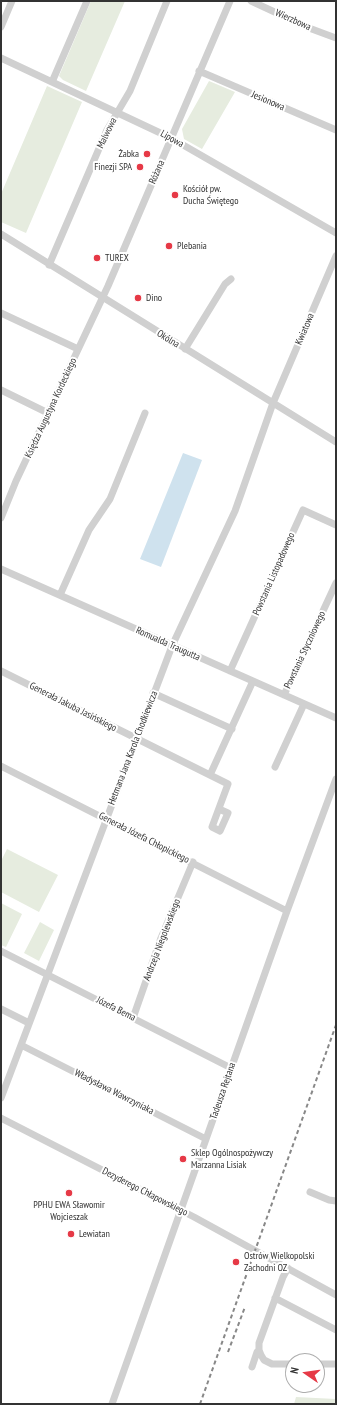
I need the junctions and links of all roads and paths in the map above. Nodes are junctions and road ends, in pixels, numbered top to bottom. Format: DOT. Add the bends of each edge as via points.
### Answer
graph roads {
  1 [pos="12,1"];
  2 [pos="87,1"];
  3 [pos="167,1"];
  4 [pos="230,1"];
  5 [pos="251,1"];
  6 [pos="1,27"];
  7 [pos="336,38"];
  8 [pos="1,58"];
  9 [pos="200,71"];
  10 [pos="52,82"];
  11 [pos="117,112"];
  12 [pos="336,130"];
  13 [pos="171,138"];
  14 [pos="336,233"];
  15 [pos="1,234"];
  16 [pos="336,256"];
  17 [pos="49,265"];
  18 [pos="231,279"];
  19 [pos="103,298"];
  20 [pos="1,313"];
  21 [pos="78,349"];
  22 [pos="185,349"];
  23 [pos="1,390"];
  24 [pos="274,403"];
  25 [pos="48,413"];
  26 [pos="145,413"];
  27 [pos="336,442"];
  28 [pos="1,518"];
  29 [pos="336,525"];
  30 [pos="1,569"];
  31 [pos="336,583"];
  32 [pos="60,595"];
  33 [pos="172,646"];
  34 [pos="1,671"];
  35 [pos="230,671"];
  36 [pos="253,681"];
  37 [pos="153,694"];
  38 [pos="284,695"];
  39 [pos="304,704"];
  40 [pos="336,718"];
  41 [pos="232,729"];
  42 [pos="137,739"];
  43 [pos="1,766"];
  44 [pos="275,767"];
  45 [pos="210,775"];
  46 [pos="336,779"];
  47 [pos="219,809"];
  48 [pos="106,819"];
  49 [pos="193,862"];
  50 [pos="287,911"];
  51 [pos="1,951"];
  52 [pos="48,974"];
  53 [pos="1,1009"];
  54 [pos="133,1018"];
  55 [pos="29,1023"];
  56 [pos="21,1045"];
  57 [pos="231,1068"];
  58 [pos="1,1098"];
  59 [pos="1,1118"];
  60 [pos="206,1139"];
  61 [pos="310,1192"];
  62 [pos="336,1201"];
  63 [pos="181,1210"];
  64 [pos="288,1268"];
  65 [pos="336,1295"];
  66 [pos="275,1298"];
  67 [pos="336,1330"];
  68 [pos="259,1350"];
  69 [pos="285,1364"];
  70 [pos="325,1364"];
  71 [pos="336,1364"];
  72 [pos="252,1367"];
  73 [pos="112,1404"];
  1 -- 6 [label="street"];
  2 -- 10 [label="street"];
  3 -- 11 [label="street, Malwowa" via="130,90"];
  4 -- 9 [label="street, Różana"];
  5 -- 7 [label="street, Wierzbowa" via="308,28"];
  8 -- 10 [label="street, Lipowa"];
  9 -- 12 [label="street, Jesionowa"];
  9 -- 13 [label="street, Różana"];
  10 -- 11 [label="street, Lipowa"];
  11 -- 13 [label="street, Lipowa"];
  11 -- 17 [label="street, Malwowa"];
  13 -- 14 [label="street, Lipowa"];
  13 -- 19 [label="street, Różana"];
  15 -- 17 [label="street, Okólna"];
  16 -- 24 [label="street, Kwiatowa"];
  17 -- 19 [label="street, Okólna"];
  18 -- 22 [label="street" via="225,284"];
  19 -- 21 [label="street, Księdza Augustyna Kordeckiego"];
  19 -- 22 [label="street, Okólna"];
  20 -- 21 [label="street"];
  21 -- 25 [label="street, Księdza Augustyna Kordeckiego"];
  22 -- 24 [label="street, Okólna"];
  23 -- 25 [label="street"];
  24 -- 27 [label="street, Okólna"];
  24 -- 33 [label="street, Hetmana Jana Karola Chodkiewicza" via="236,511"];
  25 -- 28 [label="street, Księdza Augustyna Kordeckiego"];
  26 -- 32 [label="street" via="110,499 89,530"];
  29 -- 35 [label="street, Powstania Listopadowego" via="303,510"];
  30 -- 32 [label="street, Romualda Traugutta"];
  31 -- 38 [label="street, Powstania Styczniowego"];
  32 -- 33 [label="street, Romualda Traugutta"];
  33 -- 35 [label="street, Romualda Traugutta"];
  33 -- 37 [label="street, Hetmana Jana Karola Chodkiewicza"];
  34 -- 42 [label="street, Generała Jakuba Jasińskiego"];
  35 -- 36 [label="street, Romualda Traugutta"];
  36 -- 38 [label="street, Romualda Traugutta"];
  36 -- 41 [label="street"];
  37 -- 41 [label="street"];
  37 -- 42 [label="street, Hetmana Jana Karola Chodkiewicza"];
  38 -- 39 [label="street, Romualda Traugutta"];
  39 -- 40 [label="street, Romualda Traugutta"];
  39 -- 44 [label="street"];
  41 -- 45 [label="street"];
  42 -- 45 [label="street, Generała Jakuba Jasińskiego"];
  42 -- 48 [label="street, Hetmana Jana Karola Chodkiewicza"];
  43 -- 48 [label="street, Generała Józefa Chłopickiego"];
  45 -- 47 [label="street, Generała Jakuba Jasińskiego" via="228,784"];
  46 -- 50 [label="street, Tadeusza Rejtana"];
  48 -- 49 [label="street, Generała Józefa Chłopickiego"];
  48 -- 52 [label="street, Hetmana Jana Karola Chodkiewicza"];
  49 -- 50 [label="street, Generała Józefa Chłopickiego"];
  49 -- 54 [label="street, Andrzeja Niegolewskiego" via="161,938"];
  50 -- 57 [label="street, Tadeusza Rejtana"];
  51 -- 52 [label="street, Józefa Bema"];
  52 -- 54 [label="street, Józefa Bema"];
  52 -- 55 [label="street, Hetmana Jana Karola Chodkiewicza"];
  53 -- 55 [label="street"];
  54 -- 57 [label="street, Józefa Bema"];
  55 -- 56 [label="street, Hetmana Jana Karola Chodkiewicza"];
  56 -- 58 [label="street, Hetmana Jana Karola Chodkiewicza"];
  56 -- 60 [label="street, Władysława Wawrzyniaka"];
  57 -- 60 [label="street, Tadeusza Rejtana"];
  59 -- 63 [label="street, Dezyderego Chłapowskiego"];
  60 -- 63 [label="street, Tadeusza Rejtana"];
  61 -- 62 [label="street"];
  63 -- 64 [label="street, Dezyderego Chłapowskiego"];
  63 -- 73 [label="street, Tadeusza Rejtana"];
  64 -- 65 [label="street, Dezyderego Chłapowskiego"];
  64 -- 66 [label="street"];
  66 -- 67 [label="street"];
  66 -- 68 [label="street" via="259,1343"];
  68 -- 69 [label="street" via="264,1360 272,1364"];
  68 -- 72 [label="street"];
  70 -- 71 [label="street"];
}
